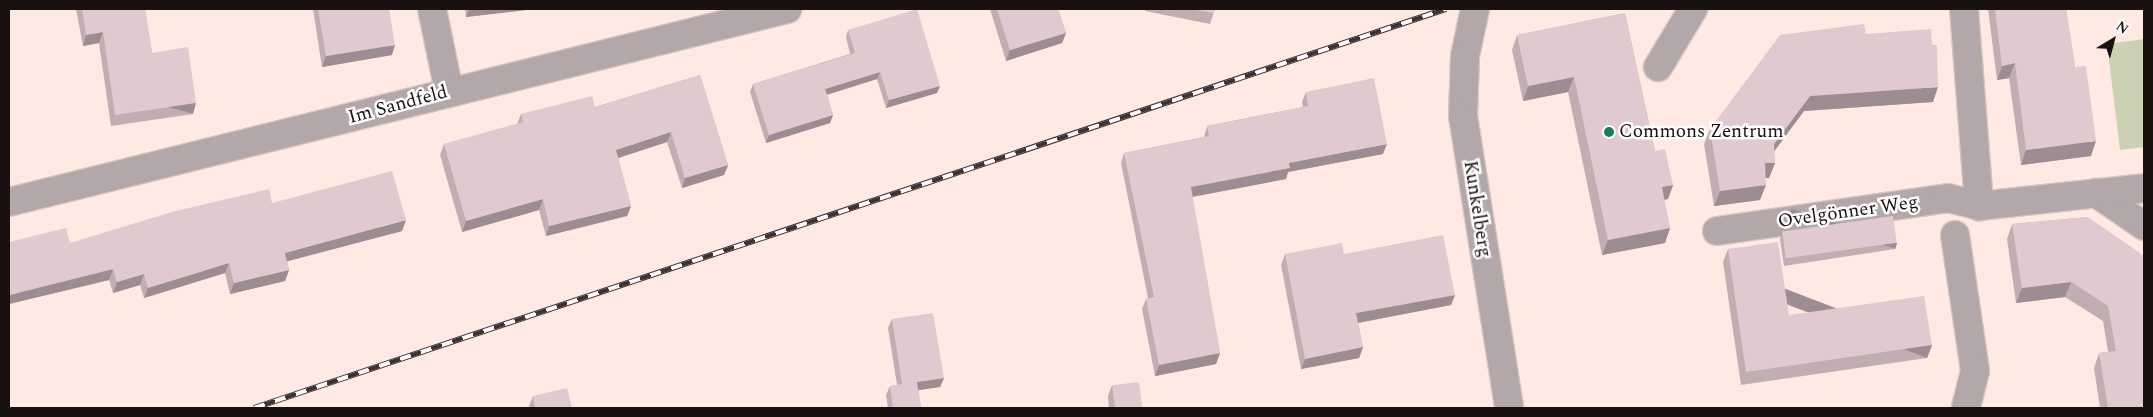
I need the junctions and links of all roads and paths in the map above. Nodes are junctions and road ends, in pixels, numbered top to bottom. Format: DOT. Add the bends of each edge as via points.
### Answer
graph roads {
  1 [pos="432,9"];
  2 [pos="787,9"];
  3 [pos="1475,9"];
  4 [pos="1693,9"];
  5 [pos="1964,9"];
  6 [pos="1658,67"];
  7 [pos="449,91"];
  8 [pos="2144,188"];
  9 [pos="2096,193"];
  10 [pos="9,202"];
  11 [pos="1979,206"];
  12 [pos="2144,226"];
  13 [pos="1717,231"];
  14 [pos="1955,235"];
  15 [pos="1509,408"];
  16 [pos="1966,408"];
  1 -- 7 [label="street"];
  2 -- 7 [label="street, Im Sandfeld"];
  3 -- 15 [label="street, Kunkelberg" via="1465,56 1464,116"];
  4 -- 6 [label="street"];
  5 -- 11 [label="street"];
  7 -- 10 [label="street, Im Sandfeld"];
  8 -- 9 [label="street, Ovelgönner Weg"];
  9 -- 11 [label="street, Ovelgönner Weg"];
  9 -- 12 [label="street"];
  11 -- 13 [label="street, Ovelgönner Weg" via="1948,198"];
  14 -- 16 [label="street" via="1975,371"];
}
